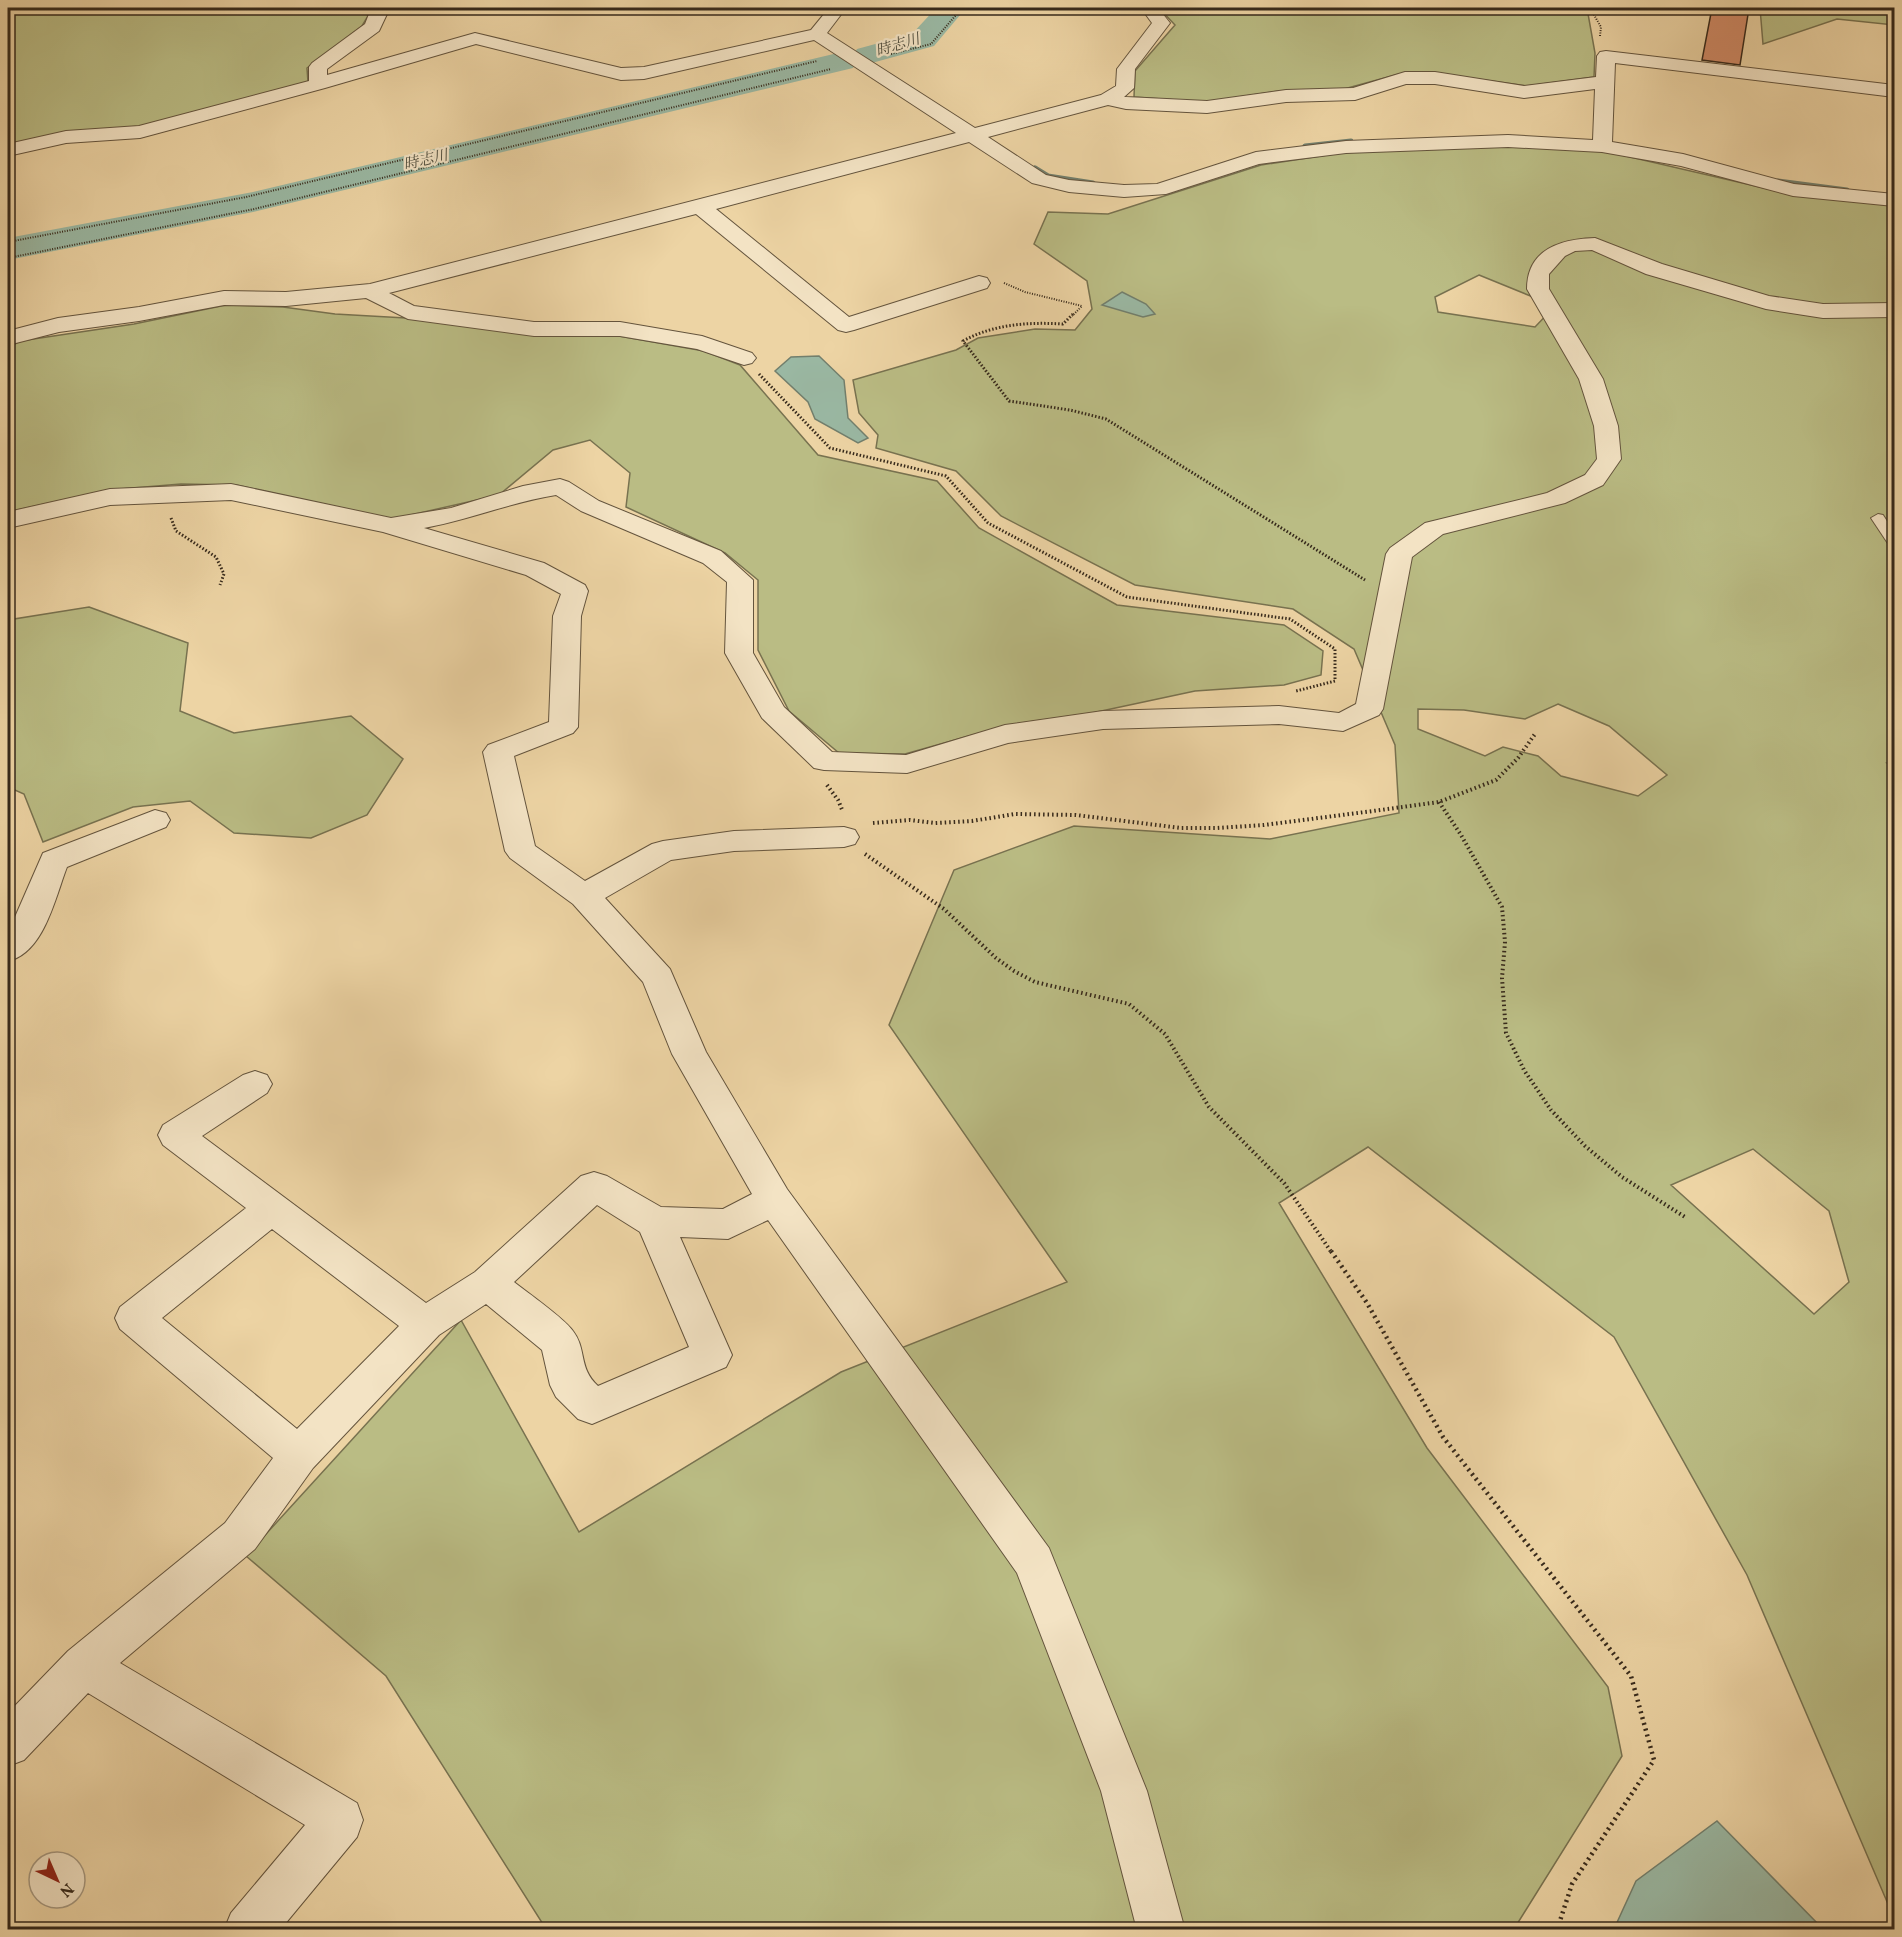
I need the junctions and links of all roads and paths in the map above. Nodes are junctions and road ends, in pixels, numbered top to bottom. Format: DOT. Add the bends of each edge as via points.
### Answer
graph roads {
  1 [pos="373,8"];
  2 [pos="838,8"];
  3 [pos="962,8"];
  4 [pos="1149,8"];
  5 [pos="1590,8"];
  6 [pos="817,34"];
  7 [pos="1606,56"];
  8 [pos="854,58"];
  9 [pos="1604,82"];
  10 [pos="318,84"];
  11 [pos="1894,91"];
  12 [pos="1108,99"];
  13 [pos="971,135"];
  14 [pos="1602,146"];
  15 [pos="8,150"];
  16 [pos="1894,200"];
  17 [pos="700,207"];
  18 [pos="8,242"];
  19 [pos="8,258"];
  20 [pos="979,283"];
  21 [pos="370,291"];
  22 [pos="1894,310"];
  23 [pos="8,338"];
  24 [pos="744,358"];
  25 [pos="174,493"];
  26 [pos="1878,518"];
  27 [pos="8,520"];
  28 [pos="388,525"];
  29 [pos="1894,542"];
  30 [pos="220,585"];
  31 [pos="1391,596"];
  32 [pos="1289,693"];
  33 [pos="1535,735"];
  34 [pos="824,761"];
  35 [pos="1438,802"];
  36 [pos="155,820"];
  37 [pos="873,823"];
  38 [pos="844,837"];
  39 [pos="584,896"];
  40 [pos="8,950"];
  41 [pos="255,1084"];
  42 [pos="774,1199"];
  43 [pos="272,1208"];
  44 [pos="1685,1217"];
  45 [pos="655,1221"];
  46 [pos="489,1283"];
  47 [pos="425,1324"];
  48 [pos="299,1455"];
  49 [pos="84,1666"];
  50 [pos="8,1744"];
  51 [pos="248,1929"];
  52 [pos="1161,1929"];
  53 [pos="1557,1929"];
  1 -- 10 [label="street" via="378,14 373,27 318,67"];
  2 -- 6 [label="street"];
  3 -- 8 [label="path" via="931,44"];
  4 -- 12 [label="street" via="1161,23 1126,69 1125,88"];
  5 -- 7 [label="path" via="1601,27 1598,48"];
  6 -- 8 [label="street"];
  6 -- 10 [label="street" via="644,73 621,74 475,38"];
  7 -- 9 [label="street"];
  7 -- 11 [label="street"];
  8 -- 13 [label="street"];
  8 -- 18 [label="path" via="246,197"];
  8 -- 19 [label="path" via="254,209"];
  9 -- 12 [label="street" via="1524,92 1435,78 1405,78 1355,94 1286,96 1207,107"];
  9 -- 14 [label="street"];
  10 -- 15 [label="street" via="140,132 66,137"];
  12 -- 13 [label="street"];
  13 -- 14 [label="street" via="1039,179 1124,191 1159,190 1256,158 1346,147 1508,141"];
  13 -- 17 [label="street"];
  14 -- 16 [label="street" via="1683,160 1793,190"];
  17 -- 20 [label="street" via="846,326"];
  17 -- 21 [label="street"];
  20 -- 31 [label="path" via="1002,282 1024,292 1082,306 1063,324 1034,322 975,333 963,341 1009,401 1106,419"];
  21 -- 23 [label="street" via="286,299 224,298 57,325"];
  21 -- 24 [label="street" via="408,312 534,329 620,328 702,343"];
  22 -- 31 [label="street" via="1823,310 1766,302 1654,268 1595,244 1571,245 1557,251 1538,273 1538,289 1591,379 1606,426 1609,459 1594,480 1556,498 1434,528 1399,554"];
  24 -- 32 [label="path" via="830,448 946,476 988,524 1127,597 1290,619 1335,649 1335,681"];
  25 -- 27 [label="street" via="110,497"];
  25 -- 28 [label="street" via="231,492"];
  25 -- 30 [label="path" via="170,511 176,531 216,557 224,574"];
  26 -- 29 [label="lane"];
  28 -- 34 [label="street" via="455,515 532,491 560,487 590,506 712,557 740,580 739,653 772,712"];
  28 -- 39 [label="street" via="535,569 575,591 567,616 563,727 498,753 521,851"];
  31 -- 34 [label="street" via="1369,710 1343,722 1279,715 1103,720 1005,734 907,764"];
  33 -- 35 [label="path" via="1496,780"];
  34 -- 38 [label="path" via="826,785 850,827"];
  35 -- 37 [label="path" via="1217,828 1025,814 972,821"];
  35 -- 44 [label="path" via="1502,907 1506,1033 1524,1070 1551,1110 1585,1146 1622,1177"];
  36 -- 40 [label="street" via="54,860 23,938"];
  38 -- 39 [label="street" via="734,841 663,851"];
  38 -- 53 [label="path" via="944,909 1014,971 1035,982 1129,1004 1165,1034 1209,1107 1284,1184 1341,1266 1443,1437 1631,1676 1654,1760 1572,1884"];
  39 -- 42 [label="street" via="658,977 689,1054"];
  41 -- 43 [label="street" via="176,1135"];
  42 -- 45 [label="street" via="728,1224"];
  42 -- 52 [label="street" via="1034,1562 1124,1791"];
  43 -- 47 [label="street"];
  43 -- 48 [label="street" via="134,1318"];
  45 -- 46 [label="street" via="594,1186"];
  45 -- 46 [label="street" via="712,1355 592,1407 570,1385 559,1341"];
  46 -- 47 [label="street"];
  47 -- 48 [label="street"];
  48 -- 49 [label="street" via="240,1536"];
  49 -- 50 [label="street"];
  49 -- 51 [label="street" via="340,1820"];
}
